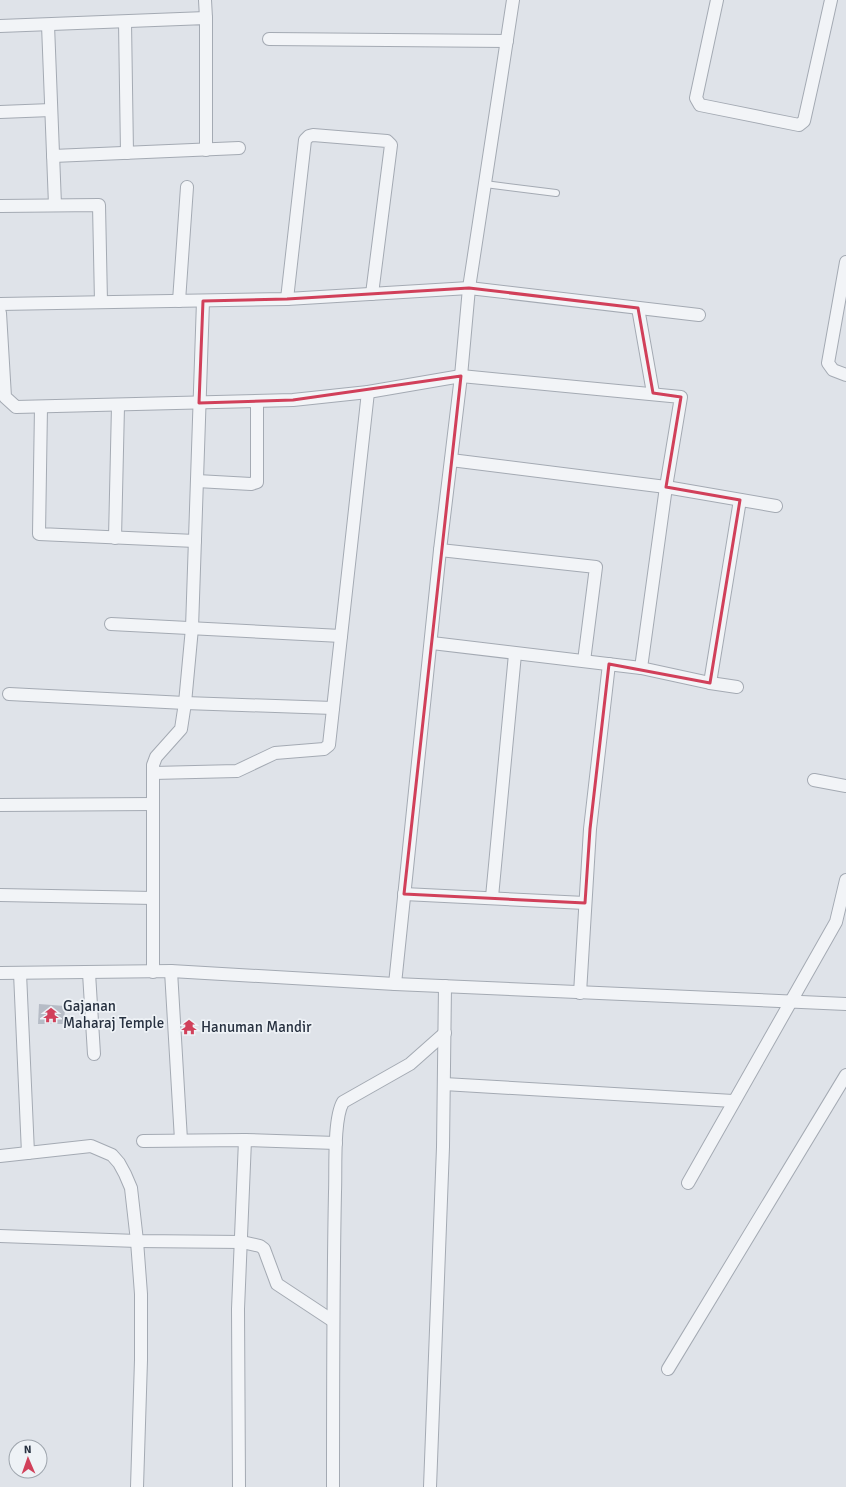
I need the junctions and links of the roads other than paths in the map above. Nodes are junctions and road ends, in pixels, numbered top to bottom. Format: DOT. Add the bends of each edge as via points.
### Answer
graph roads {
  1 [pos="205,0"];
  2 [pos="513,0"];
  3 [pos="717,0"];
  4 [pos="831,0"];
  5 [pos="206,18"];
  6 [pos="125,22"];
  7 [pos="48,25"];
  8 [pos="0,26"];
  9 [pos="269,39"];
  10 [pos="507,41"];
  11 [pos="51,110"];
  12 [pos="0,112"];
  13 [pos="239,148"];
  14 [pos="206,150"];
  15 [pos="127,153"];
  16 [pos="53,156"];
  17 [pos="485,184"];
  18 [pos="186,187"];
  19 [pos="556,193"];
  20 [pos="55,205"];
  21 [pos="0,206"];
  22 [pos="846,262"];
  23 [pos="469,288"];
  24 [pos="372,294"];
  25 [pos="287,299"];
  26 [pos="203,300"];
  27 [pos="179,301"];
  28 [pos="101,302"];
  29 [pos="0,304"];
  30 [pos="638,308"];
  31 [pos="0,313"];
  32 [pos="699,315"];
  33 [pos="846,375"];
  34 [pos="461,376"];
  35 [pos="368,392"];
  36 [pos="653,393"];
  37 [pos="257,401"];
  38 [pos="200,403"];
  39 [pos="118,406"];
  40 [pos="41,407"];
  41 [pos="451,460"];
  42 [pos="197,481"];
  43 [pos="666,487"];
  44 [pos="740,500"];
  45 [pos="776,506"];
  46 [pos="115,538"];
  47 [pos="195,541"];
  48 [pos="440,550"];
  49 [pos="111,624"];
  50 [pos="192,628"];
  51 [pos="341,636"];
  52 [pos="432,643"];
  53 [pos="515,654"];
  54 [pos="584,661"];
  55 [pos="609,664"];
  56 [pos="641,668"];
  57 [pos="710,683"];
  58 [pos="737,687"];
  59 [pos="9,694"];
  60 [pos="185,703"];
  61 [pos="333,708"];
  62 [pos="153,773"];
  63 [pos="814,780"];
  64 [pos="846,786"];
  65 [pos="153,804"];
  66 [pos="0,805"];
  67 [pos="846,880"];
  68 [pos="404,894"];
  69 [pos="0,895"];
  70 [pos="492,897"];
  71 [pos="153,898"];
  72 [pos="585,902"];
  73 [pos="171,971"];
  74 [pos="153,972"];
  75 [pos="20,973"];
  76 [pos="89,973"];
  77 [pos="0,974"];
  78 [pos="395,984"];
  79 [pos="445,986"];
  80 [pos="580,993"];
  81 [pos="790,1002"];
  82 [pos="846,1004"];
  83 [pos="445,1033"];
  84 [pos="94,1054"];
  85 [pos="846,1075"];
  86 [pos="444,1084"];
  87 [pos="733,1101"];
  88 [pos="181,1140"];
  89 [pos="245,1140"];
  90 [pos="142,1141"];
  91 [pos="336,1143"];
  92 [pos="28,1152"];
  93 [pos="0,1156"];
  94 [pos="688,1183"];
  95 [pos="0,1236"];
  96 [pos="138,1241"];
  97 [pos="242,1242"];
  98 [pos="333,1321"];
  99 [pos="668,1369"];
  100 [pos="137,1487"];
  101 [pos="239,1487"];
  102 [pos="333,1487"];
  103 [pos="430,1487"];
  1 -- 5 [label="street"];
  2 -- 10 [label="street"];
  3 -- 4 [label="street" via="697,103 799,124 804,121"];
  5 -- 6 [label="street"];
  5 -- 14 [label="street"];
  6 -- 7 [label="street"];
  6 -- 15 [label="street"];
  7 -- 8 [label="street"];
  7 -- 11 [label="street"];
  9 -- 10 [label="street"];
  10 -- 17 [label="street"];
  11 -- 12 [label="street"];
  11 -- 16 [label="street"];
  13 -- 14 [label="street"];
  14 -- 15 [label="street"];
  15 -- 16 [label="street"];
  16 -- 20 [label="street"];
  17 -- 19 [label="lane"];
  17 -- 23 [label="street"];
  18 -- 27 [label="street"];
  20 -- 21 [label="street"];
  20 -- 28 [label="street" via="99,205"];
  22 -- 33 [label="street" via="828,358 829,366"];
  23 -- 24 [label="street"];
  23 -- 30 [label="street"];
  23 -- 34 [label="street"];
  24 -- 25 [label="street"];
  24 -- 25 [label="street" via="391,144 387,141 313,135 305,140"];
  25 -- 26 [label="street"];
  26 -- 27 [label="street"];
  26 -- 38 [label="street"];
  27 -- 28 [label="street"];
  28 -- 29 [label="street"];
  30 -- 32 [label="street"];
  30 -- 36 [label="street"];
  31 -- 40 [label="street" via="5,397 16,407"];
  34 -- 35 [label="street"];
  34 -- 36 [label="street"];
  34 -- 41 [label="street"];
  35 -- 37 [label="street"];
  35 -- 51 [label="street"];
  36 -- 43 [label="street" via="681,397"];
  37 -- 38 [label="street"];
  37 -- 42 [label="street" via="257,482 251,484"];
  38 -- 39 [label="street"];
  38 -- 42 [label="street"];
  39 -- 40 [label="street"];
  39 -- 46 [label="street"];
  40 -- 46 [label="street" via="39,534"];
  41 -- 43 [label="street"];
  41 -- 48 [label="street"];
  42 -- 47 [label="street"];
  43 -- 44 [label="street"];
  43 -- 56 [label="street"];
  44 -- 45 [label="street"];
  44 -- 57 [label="street"];
  46 -- 47 [label="street"];
  47 -- 50 [label="street"];
  48 -- 52 [label="street"];
  48 -- 54 [label="street" via="596,567"];
  49 -- 50 [label="street"];
  50 -- 51 [label="street"];
  50 -- 60 [label="street"];
  51 -- 61 [label="street"];
  52 -- 53 [label="street"];
  52 -- 68 [label="street"];
  53 -- 54 [label="street"];
  53 -- 70 [label="street"];
  54 -- 55 [label="street"];
  55 -- 56 [label="street"];
  55 -- 72 [label="street" via="590,829"];
  56 -- 57 [label="street"];
  57 -- 58 [label="street"];
  59 -- 60 [label="street"];
  60 -- 61 [label="street"];
  60 -- 62 [label="street" via="181,729 154,760"];
  61 -- 62 [label="street" via="329,745 324,749 275,753 237,771"];
  62 -- 65 [label="street"];
  63 -- 64 [label="street"];
  65 -- 66 [label="street"];
  65 -- 71 [label="street"];
  67 -- 81 [label="street" via="836,922"];
  68 -- 70 [label="street"];
  68 -- 78 [label="street"];
  69 -- 71 [label="street"];
  70 -- 72 [label="street"];
  71 -- 74 [label="street"];
  72 -- 80 [label="street"];
  73 -- 74 [label="street"];
  73 -- 78 [label="street"];
  73 -- 88 [label="street"];
  74 -- 76 [label="street"];
  75 -- 76 [label="street"];
  75 -- 77 [label="street"];
  75 -- 92 [label="street"];
  76 -- 84 [label="street"];
  78 -- 79 [label="street"];
  79 -- 80 [label="street"];
  79 -- 83 [label="street"];
  80 -- 81 [label="street"];
  81 -- 82 [label="street"];
  81 -- 87 [label="street"];
  83 -- 86 [label="street"];
  83 -- 91 [label="street" via="410,1064 343,1102 339,1111"];
  85 -- 99 [label="street"];
  86 -- 87 [label="street"];
  86 -- 103 [label="street"];
  87 -- 94 [label="street"];
  88 -- 89 [label="street"];
  88 -- 90 [label="street"];
  89 -- 91 [label="street"];
  89 -- 97 [label="street"];
  91 -- 98 [label="street"];
  92 -- 93 [label="street"];
  92 -- 96 [label="street" via="91,1146 112,1155 120,1163 131,1188"];
  95 -- 96 [label="street"];
  96 -- 97 [label="street"];
  96 -- 100 [label="street" via="141,1360"];
  97 -- 98 [label="street" via="264,1249 278,1284"];
  97 -- 101 [label="street" via="238,1309"];
  98 -- 102 [label="street"];
}
